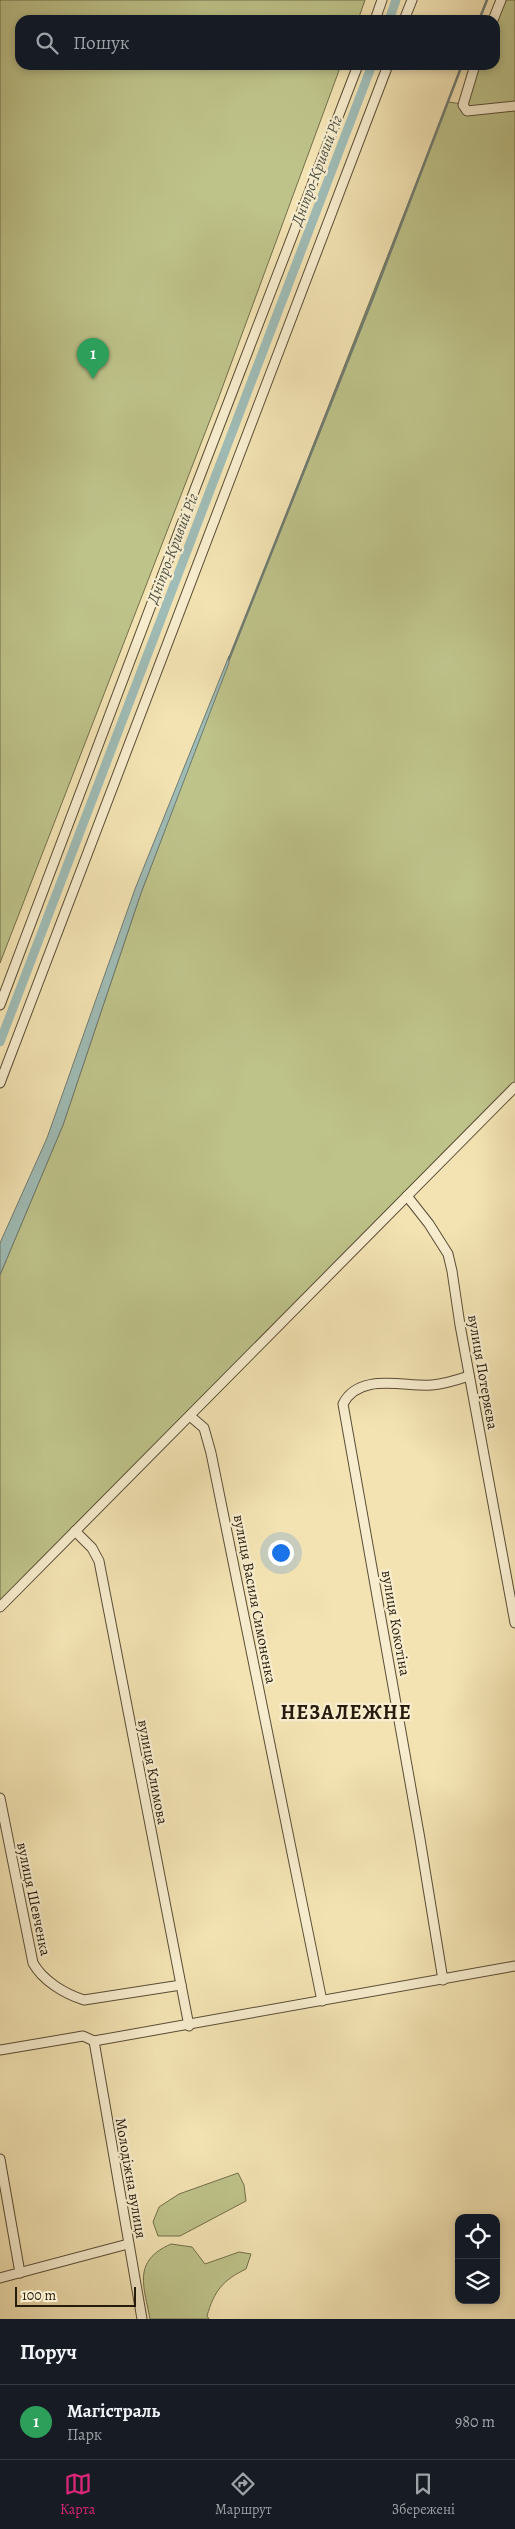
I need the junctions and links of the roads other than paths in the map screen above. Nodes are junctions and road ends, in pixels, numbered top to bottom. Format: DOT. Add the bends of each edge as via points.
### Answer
graph roads {
  1 [pos="382,0"];
  2 [pos="412,0"];
  3 [pos="501,0"];
  4 [pos="377,15"];
  5 [pos="406,15"];
  6 [pos="495,15"];
  7 [pos="356,70"];
  8 [pos="386,70"];
  9 [pos="473,70"];
  10 [pos="515,106"];
  11 [pos="0,1006"];
  12 [pos="0,1083"];
  13 [pos="515,1087"];
  14 [pos="407,1196"];
  15 [pos="469,1376"];
  16 [pos="190,1416"];
  17 [pos="75,1531"];
  18 [pos="0,1607"];
  19 [pos="515,1623"];
  20 [pos="0,1798"];
  21 [pos="515,1966"];
  22 [pos="443,1980"];
  23 [pos="181,1985"];
  24 [pos="322,2001"];
  25 [pos="188,2026"];
  26 [pos="94,2041"];
  27 [pos="0,2050"];
  28 [pos="0,2159"];
  29 [pos="128,2244"];
  30 [pos="20,2273"];
  31 [pos="0,2278"];
  32 [pos="142,2319"];
  1 -- 4 [label="street"];
  2 -- 5 [label="street"];
  3 -- 6 [label="street"];
  7 -- 11 [label="street"];
  8 -- 12 [label="street"];
  9 -- 10 [label="street" via="463,105 467,111"];
  13 -- 14 [label="street"];
  14 -- 15 [label="street, вулиця Потеряєва" via="448,1254"];
  14 -- 16 [label="street"];
  15 -- 19 [label="street, вулиця Потеряєва"];
  15 -- 22 [label="street, вулиця Кокотіна" via="431,1385 374,1384 354,1391 343,1404"];
  16 -- 17 [label="street"];
  16 -- 24 [label="street, вулиця Василя Симоненка" via="204,1428 211,1453"];
  17 -- 18 [label="street"];
  17 -- 23 [label="street, вулиця Климова" via="92,1548 99,1561"];
  20 -- 23 [label="street, вулиця Шевченка" via="33,1963 38,1972 84,2000"];
  21 -- 22 [label="street"];
  22 -- 24 [label="street"];
  23 -- 25 [label="street, вулиця Климова"];
  24 -- 25 [label="street"];
  25 -- 26 [label="street"];
  26 -- 27 [label="street" via="82,2036"];
  26 -- 29 [label="street, Молодіжна вулиця"];
  28 -- 30 [label="street"];
  29 -- 30 [label="street"];
  29 -- 32 [label="street, Молодіжна вулиця"];
  30 -- 31 [label="street"];
}
